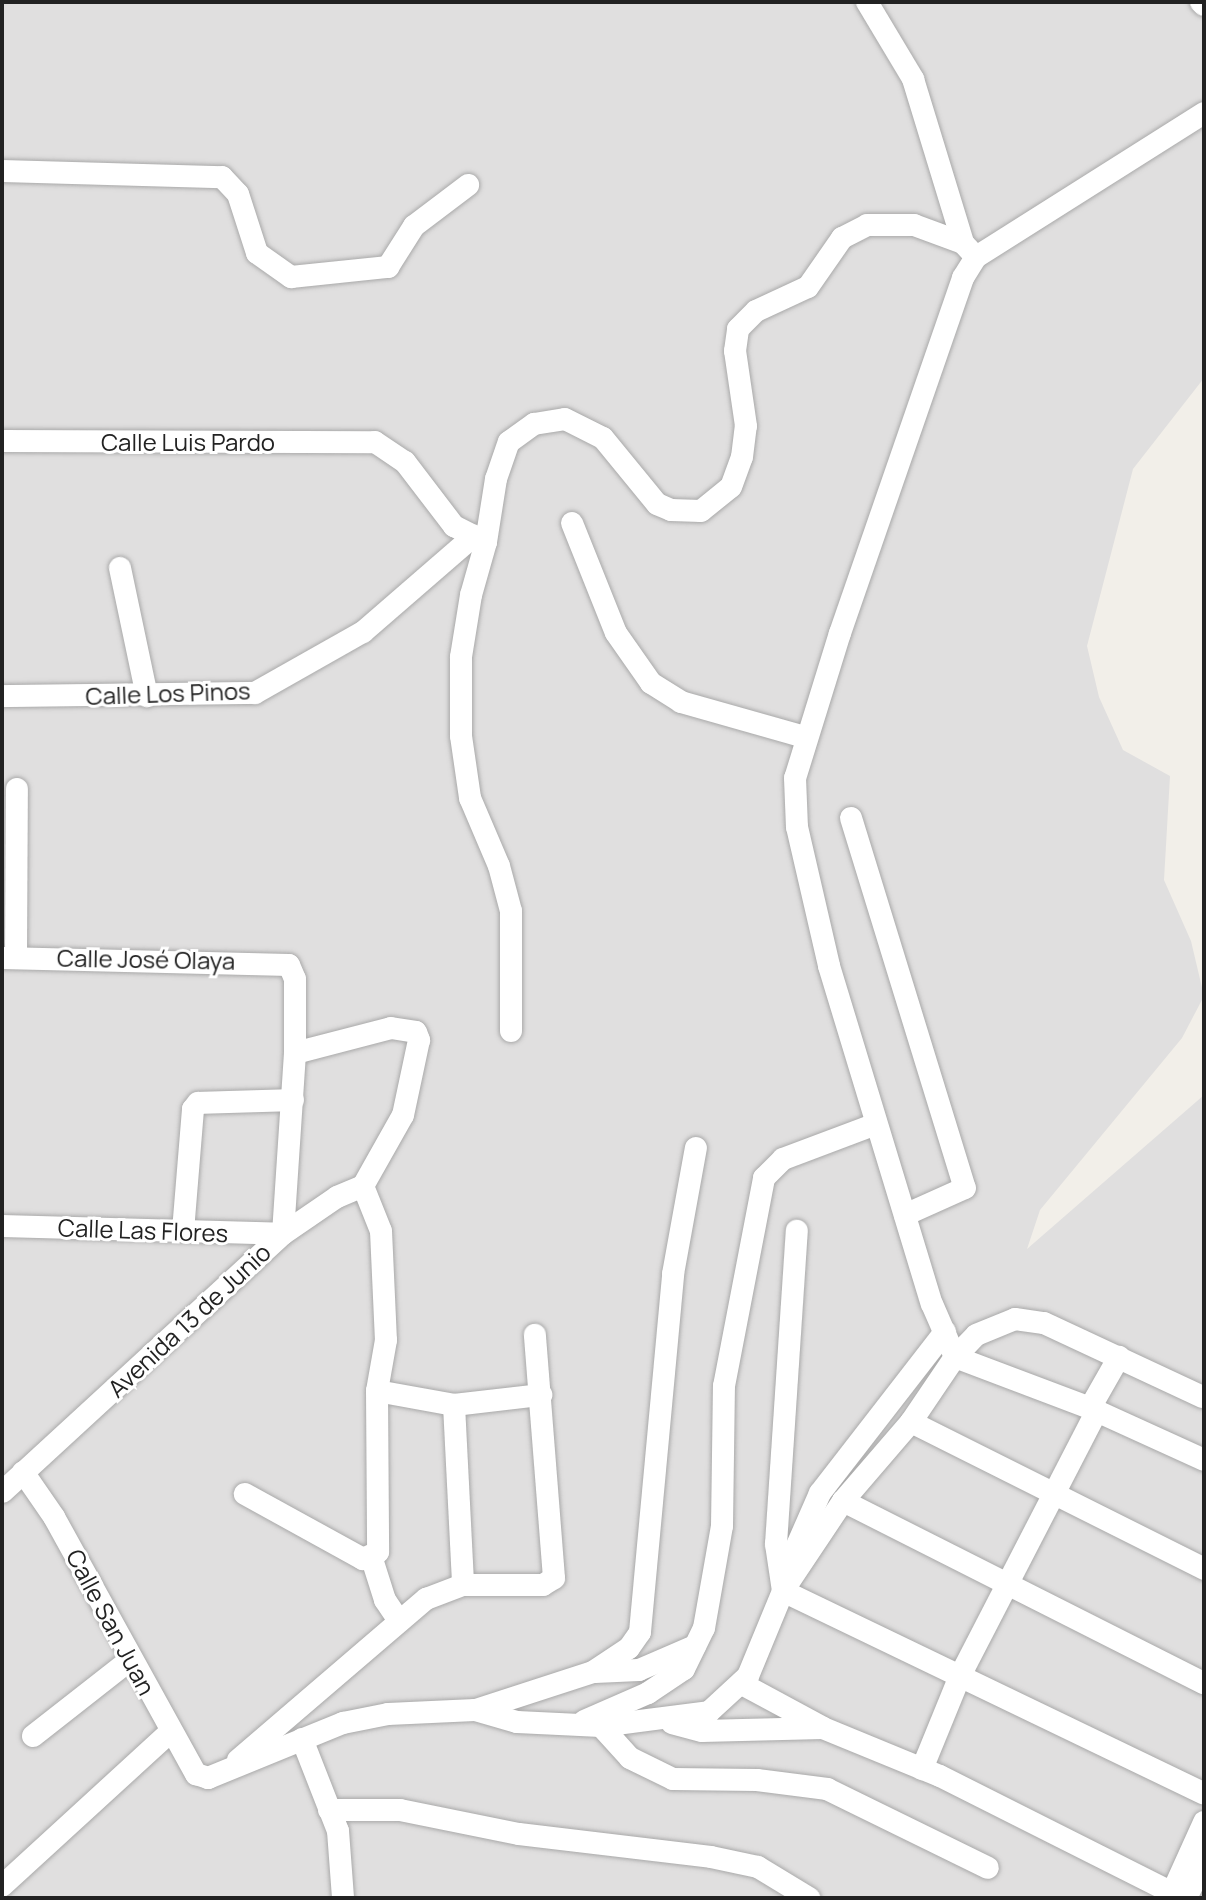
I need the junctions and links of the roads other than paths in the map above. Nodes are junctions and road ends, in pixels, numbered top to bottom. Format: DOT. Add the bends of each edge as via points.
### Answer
graph roads {
  1 [pos="867,2"];
  2 [pos="1204,113"];
  3 [pos="2,171"];
  4 [pos="468,185"];
  5 [pos="970,250"];
  6 [pos="2,441"];
  7 [pos="572,523"];
  8 [pos="480,539"];
  9 [pos="120,568"];
  10 [pos="2,696"];
  11 [pos="147,696"];
  12 [pos="805,737"];
  13 [pos="17,789"];
  14 [pos="851,818"];
  15 [pos="9,958"];
  16 [pos="289,965"];
  17 [pos="511,1031"];
  18 [pos="295,1053"];
  19 [pos="293,1100"];
  20 [pos="876,1124"];
  21 [pos="696,1148"];
  22 [pos="363,1186"];
  23 [pos="905,1215"];
  24 [pos="2,1226"];
  25 [pos="183,1231"];
  26 [pos="797,1231"];
  27 [pos="283,1234"];
  28 [pos="945,1332"];
  29 [pos="535,1335"];
  30 [pos="955,1357"];
  31 [pos="1119,1357"];
  32 [pos="377,1391"];
  33 [pos="541,1395"];
  34 [pos="1203,1397"];
  35 [pos="454,1405"];
  36 [pos="1094,1410"];
  37 [pos="911,1422"];
  38 [pos="1204,1460"];
  39 [pos="23,1472"];
  40 [pos="2,1492"];
  41 [pos="1055,1493"];
  42 [pos="245,1494"];
  43 [pos="843,1501"];
  44 [pos="372,1559"];
  45 [pos="1204,1569"];
  46 [pos="463,1585"];
  47 [pos="1006,1587"];
  48 [pos="783,1591"];
  49 [pos="398,1619"];
  50 [pos="695,1646"];
  51 [pos="130,1660"];
  52 [pos="593,1672"];
  53 [pos="960,1676"];
  54 [pos="1204,1683"];
  55 [pos="742,1684"];
  56 [pos="475,1710"];
  57 [pos="663,1721"];
  58 [pos="575,1725"];
  59 [pos="601,1726"];
  60 [pos="823,1728"];
  61 [pos="171,1731"];
  62 [pos="33,1736"];
  63 [pos="302,1739"];
  64 [pos="922,1769"];
  65 [pos="225,1772"];
  66 [pos="1204,1794"];
  67 [pos="329,1810"];
  68 [pos="1204,1822"];
  69 [pos="1204,1862"];
  70 [pos="988,1868"];
  71 [pos="2,1886"];
  72 [pos="1180,1896"];
  73 [pos="343,1898"];
  74 [pos="809,1898"];
  1 -- 5 [label="street" via="913,79"];
  2 -- 5 [label="street"];
  3 -- 4 [label="street" via="222,177 238,194 257,253 291,277 388,267 414,226"];
  5 -- 8 [label="street" via="914,225 852,229 808,287 756,311 738,329 736,378 746,426 742,457 731,487 701,511 657,504 603,438 565,419 534,424 509,442"];
  5 -- 12 [label="street"];
  6 -- 8 [label="street, Calle Luis Pardo" via="375,442 405,462 454,526"];
  7 -- 12 [label="street" via="616,633 651,683 681,702"];
  8 -- 11 [label="street, Calle Los Pinos" via="363,632 255,693"];
  8 -- 17 [label="street" via="461,657 461,736 470,798 499,866 511,911"];
  9 -- 11 [label="street"];
  10 -- 11 [label="street, Calle Los Pinos"];
  12 -- 20 [label="street" via="795,778 797,827 829,966"];
  13 -- 15 [label="street"];
  14 -- 23 [label="street" via="965,1188"];
  15 -- 16 [label="street, Calle José Olaya"];
  16 -- 18 [label="street, Avenida 13 de Junio" via="295,979"];
  18 -- 19 [label="street, Avenida 13 de Junio"];
  18 -- 22 [label="street" via="391,1028 416,1032 419,1040 403,1115"];
  19 -- 25 [label="street" via="198,1103 193,1109"];
  19 -- 27 [label="street, Avenida 13 de Junio"];
  20 -- 23 [label="street"];
  20 -- 50 [label="street" via="783,1159 764,1178 735,1310 724,1386 722,1526 704,1628"];
  21 -- 52 [label="street" via="673,1274 640,1632 629,1648"];
  22 -- 27 [label="street"];
  22 -- 32 [label="street" via="375,1207 382,1246 386,1340"];
  23 -- 28 [label="street"];
  24 -- 25 [label="street, Calle Las Flores"];
  25 -- 27 [label="street, Calle Las Flores"];
  26 -- 48 [label="street" via="776,1544"];
  27 -- 39 [label="street, Avenida 13 de Junio"];
  28 -- 30 [label="street"];
  28 -- 48 [label="street" via="820,1493 791,1557"];
  29 -- 33 [label="street"];
  30 -- 31 [label="street" via="976,1335 1015,1319 1044,1323"];
  30 -- 36 [label="street"];
  30 -- 37 [label="street"];
  31 -- 34 [label="street"];
  31 -- 36 [label="street"];
  32 -- 35 [label="street"];
  32 -- 44 [label="street" via="378,1552"];
  33 -- 35 [label="street"];
  33 -- 46 [label="street" via="554,1578 543,1585"];
  35 -- 46 [label="street"];
  36 -- 38 [label="street"];
  36 -- 41 [label="street"];
  37 -- 41 [label="street"];
  37 -- 43 [label="street"];
  39 -- 40 [label="street, Avenida 13 de Junio"];
  39 -- 51 [label="street, Calle San Juan" via="54,1517"];
  41 -- 45 [label="street"];
  41 -- 47 [label="street"];
  42 -- 44 [label="street" via="363,1559"];
  43 -- 47 [label="street"];
  43 -- 48 [label="street"];
  44 -- 49 [label="street" via="385,1600"];
  46 -- 49 [label="street" via="426,1599"];
  47 -- 53 [label="street"];
  47 -- 54 [label="street"];
  48 -- 53 [label="street"];
  48 -- 55 [label="street"];
  49 -- 65 [label="street"];
  50 -- 52 [label="street" via="639,1670"];
  50 -- 58 [label="street" via="684,1669 648,1693"];
  51 -- 61 [label="street, Calle San Juan"];
  51 -- 62 [label="street"];
  52 -- 56 [label="street"];
  53 -- 64 [label="street"];
  53 -- 66 [label="street"];
  55 -- 57 [label="street" via="709,1712"];
  55 -- 60 [label="street"];
  56 -- 58 [label="street" via="517,1722"];
  56 -- 63 [label="street" via="388,1714"];
  57 -- 59 [label="street"];
  57 -- 60 [label="street" via="702,1731"];
  58 -- 59 [label="street"];
  59 -- 70 [label="street" via="630,1758 673,1779 757,1780 827,1789"];
  60 -- 64 [label="street"];
  61 -- 65 [label="street, Calle San Juan" via="196,1774 208,1778"];
  61 -- 71 [label="street"];
  63 -- 65 [label="street"];
  63 -- 67 [label="street"];
  64 -- 72 [label="street"];
  67 -- 73 [label="street" via="338,1831"];
  67 -- 74 [label="street" via="400,1810 519,1834 711,1857 758,1867"];
  68 -- 72 [label="street"];
  69 -- 72 [label="street"];
}
